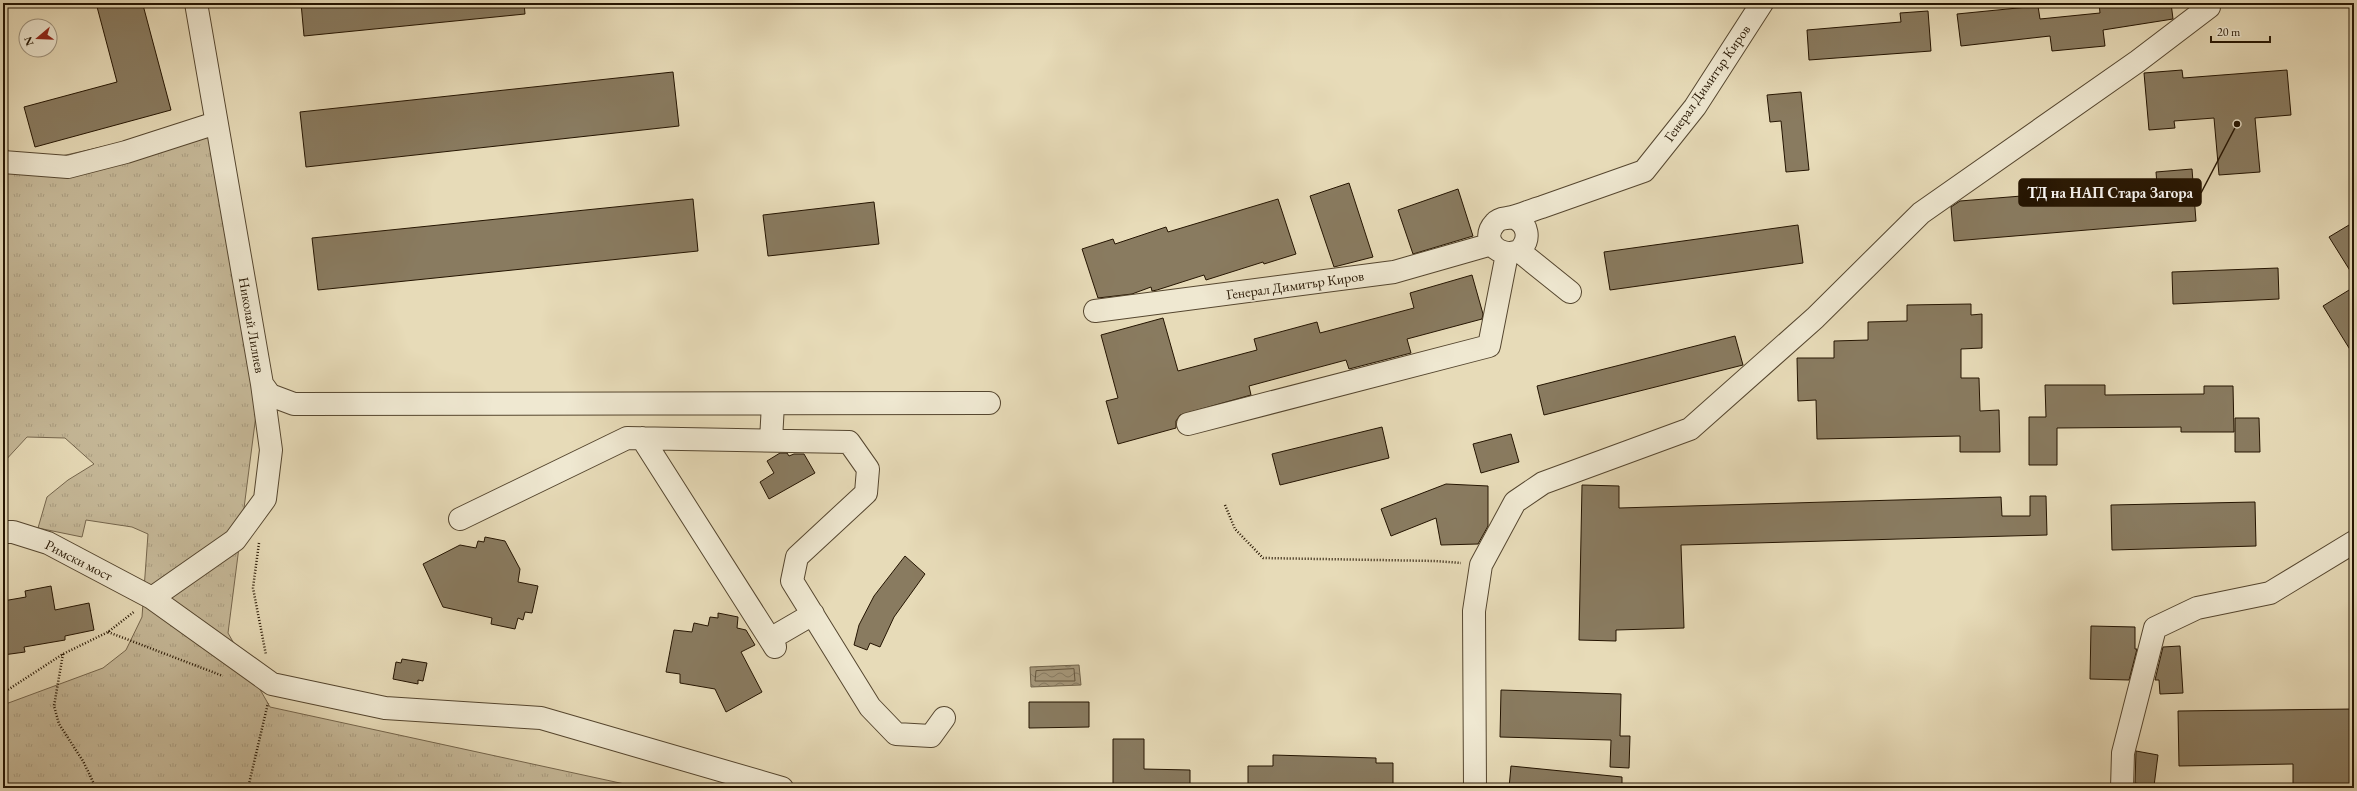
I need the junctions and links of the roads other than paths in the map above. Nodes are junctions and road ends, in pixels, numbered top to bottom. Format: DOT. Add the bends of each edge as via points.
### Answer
graph roads {
  1 [pos="196,3"];
  2 [pos="1762,3"];
  3 [pos="2209,3"];
  4 [pos="216,123"];
  5 [pos="3,162"];
  6 [pos="1542,207"];
  7 [pos="1512,217"];
  8 [pos="1511,246"];
  9 [pos="1570,292"];
  10 [pos="1095,311"];
  11 [pos="262,384"];
  12 [pos="989,403"];
  13 [pos="773,404"];
  14 [pos="1188,424"];
  15 [pos="642,438"];
  16 [pos="772,440"];
  17 [pos="460,519"];
  18 [pos="3,532"];
  19 [pos="2354,542"];
  20 [pos="152,598"];
  21 [pos="813,614"];
  22 [pos="944,718"];
  23 [pos="782,788"];
  24 [pos="1475,788"];
  25 [pos="2122,788"];
  1 -- 4 [label="street, Николай Лилиев"];
  2 -- 6 [label="street, Генерал Димитър Киров" via="1695,107 1644,172"];
  3 -- 24 [label="street" via="2209,7 2138,61 1921,212 1816,318 1690,429 1543,483 1515,502 1482,565 1474,611"];
  4 -- 5 [label="street" via="126,152 68,167"];
  4 -- 11 [label="street, Николай Лилиев"];
  6 -- 7 [label="street, Генерал Димитър Киров" via="1526,210"];
  6 -- 8 [label="street"];
  7 -- 8 [label="street" via="1523,223"];
  7 -- 8 [label="street, Генерал Димитър Киров" via="1495,223 1490,233"];
  8 -- 9 [label="street"];
  8 -- 10 [label="street, Генерал Димитър Киров" via="1394,272"];
  8 -- 14 [label="street" via="1489,346"];
  11 -- 13 [label="street" via="270,395 294,404"];
  11 -- 20 [label="street, Николай Лилиев" via="271,450 265,499 235,540"];
  12 -- 13 [label="street"];
  13 -- 16 [label="street"];
  15 -- 16 [label="street"];
  15 -- 17 [label="street" via="627,438"];
  15 -- 21 [label="street" via="772,643"];
  16 -- 21 [label="street" via="849,442 868,469 866,493 797,557 792,581"];
  18 -- 20 [label="street, Римски мост" via="13,532 48,543"];
  19 -- 25 [label="street" via="2270,593 2197,608 2155,628 2123,753"];
  20 -- 23 [label="street, Римски мост" via="272,684 385,708 540,718"];
  21 -- 22 [label="street" via="870,707 896,734 931,736"];
}
